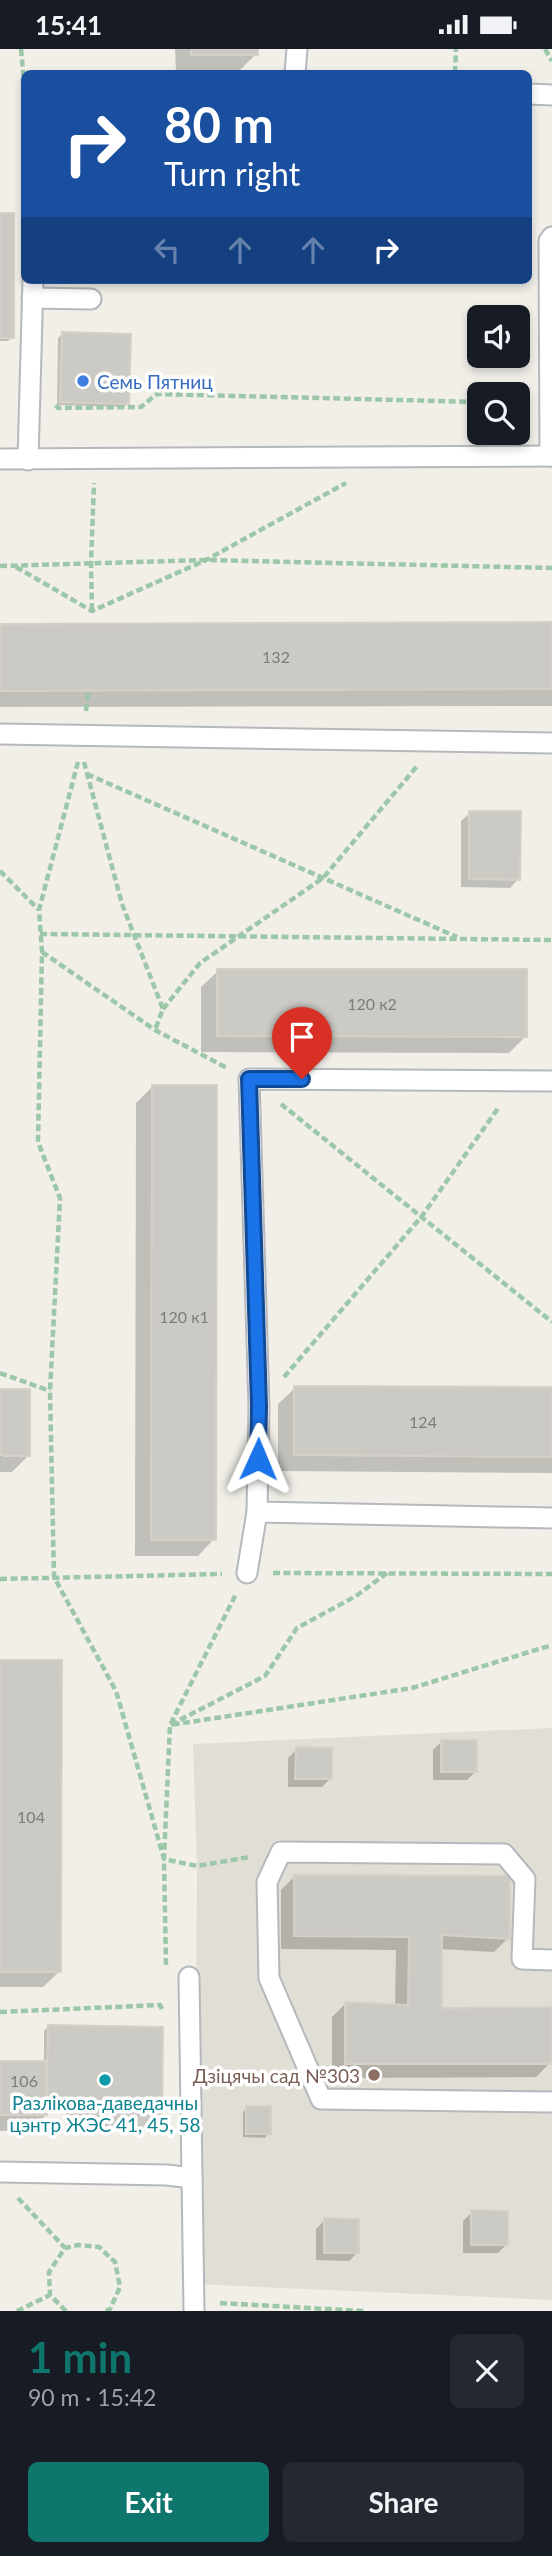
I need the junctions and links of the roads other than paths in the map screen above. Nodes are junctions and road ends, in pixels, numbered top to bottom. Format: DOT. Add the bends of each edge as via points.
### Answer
graph roads {
  1 [pos="297,49"];
  2 [pos="295,70"];
  3 [pos="532,94"];
  4 [pos="552,95"];
  5 [pos="552,236"];
  6 [pos="33,289"];
  7 [pos="91,299"];
  8 [pos="551,456"];
  9 [pos="0,459"];
  10 [pos="28,460"];
  11 [pos="0,734"];
  12 [pos="552,743"];
  13 [pos="552,1081"];
  14 [pos="257,1512"];
  15 [pos="552,1518"];
  16 [pos="247,1573"];
  17 [pos="552,1960"];
  18 [pos="189,1977"];
  19 [pos="552,2102"];
  20 [pos="0,2172"];
  21 [pos="192,2178"];
  22 [pos="194,2306"];
  1 -- 2 [label="lane"];
  3 -- 4 [label="lane"];
  5 -- 8 [label="lane"];
  6 -- 7 [label="lane"];
  6 -- 10 [label="lane"];
  8 -- 10 [label="lane"];
  9 -- 10 [label="lane"];
  11 -- 12 [label="lane"];
  13 -- 14 [label="lane" via="249,1079 259,1406"];
  14 -- 15 [label="lane"];
  14 -- 16 [label="lane"];
  17 -- 19 [label="lane" via="522,1959 525,1879 504,1854 282,1852 267,1882 269,1978 321,2099"];
  18 -- 21 [label="lane"];
  20 -- 21 [label="lane"];
  21 -- 22 [label="lane"];
}
